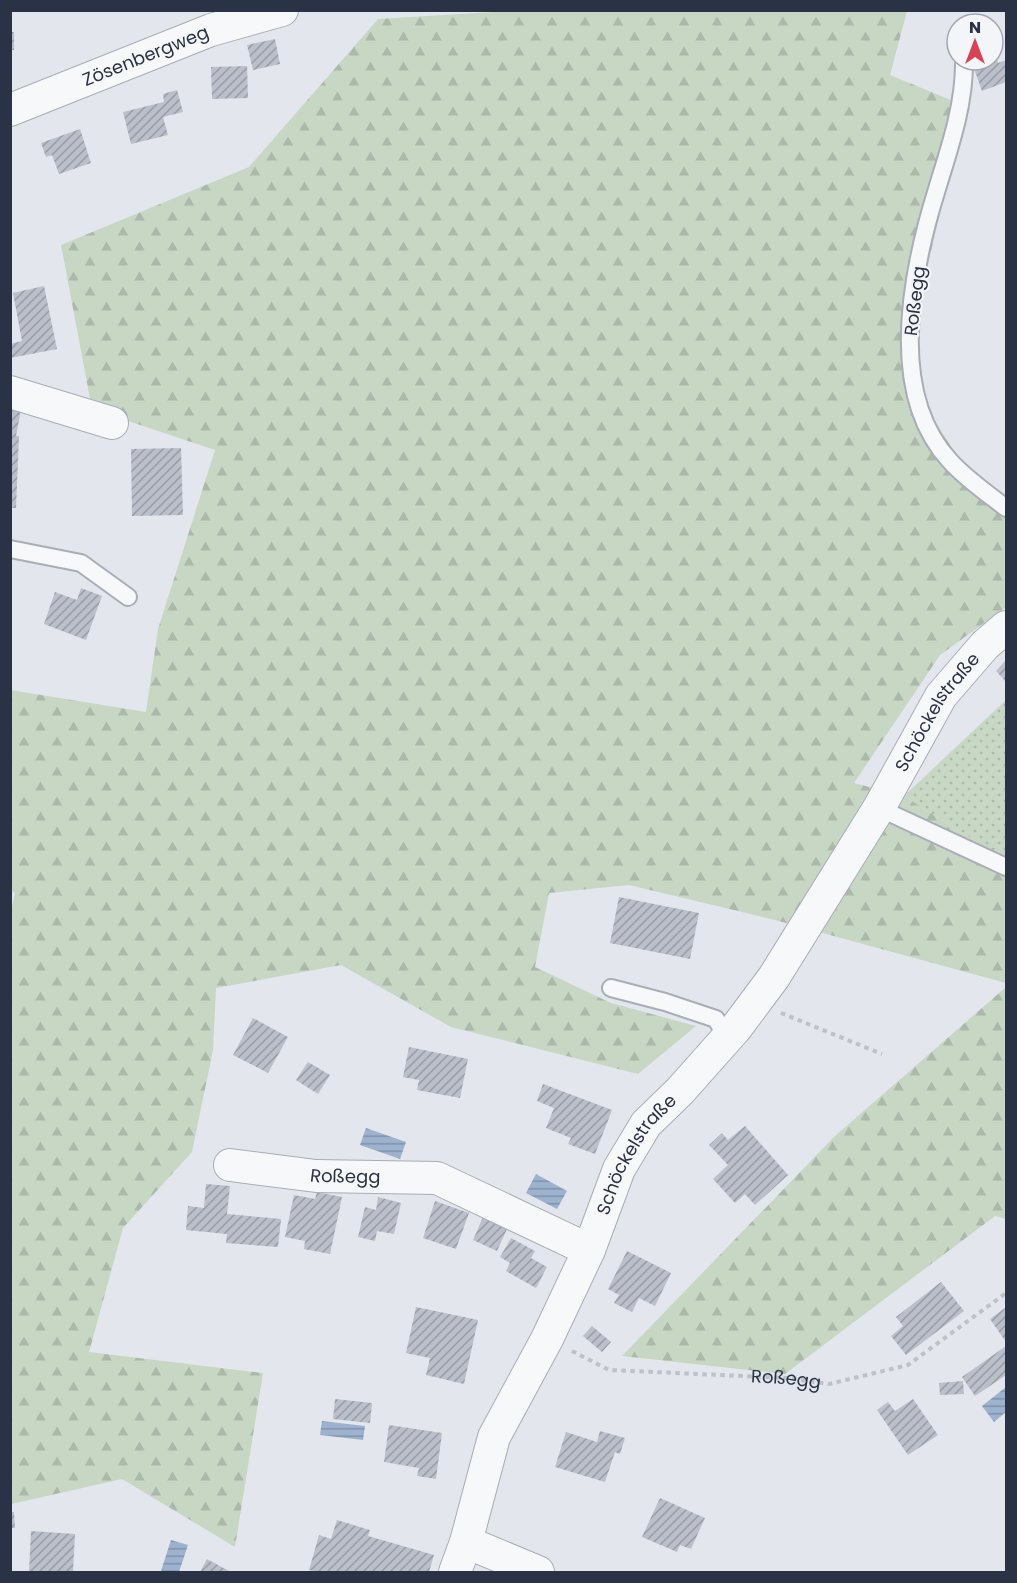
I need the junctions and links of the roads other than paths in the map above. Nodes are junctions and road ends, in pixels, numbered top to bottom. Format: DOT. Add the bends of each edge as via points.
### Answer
graph roads {
  1 [pos="282,10"];
  2 [pos="963,72"];
  3 [pos="10,110"];
  4 [pos="10,392"];
  5 [pos="112,423"];
  6 [pos="1006,508"];
  7 [pos="10,549"];
  8 [pos="128,597"];
  9 [pos="1006,627"];
  10 [pos="879,808"];
  11 [pos="1006,867"];
  12 [pos="611,988"];
  13 [pos="727,1038"];
  14 [pos="230,1165"];
  15 [pos="589,1250"];
  16 [pos="466,1542"];
  17 [pos="454,1572"];
  18 [pos="538,1572"];
  1 -- 3 [label="street, Zösenbergweg" via="211,30"];
  2 -- 6 [label="lane, Roßegg" via="949,153 922,241 910,358 922,412 939,445 949,460"];
  4 -- 5 [label="street"];
  7 -- 8 [label="lane" via="81,563"];
  9 -- 10 [label="street, Schöckelstraße" via="940,696"];
  10 -- 11 [label="lane"];
  10 -- 13 [label="street, Schöckelstraße" via="774,977"];
  12 -- 13 [label="lane" via="716,1018"];
  13 -- 15 [label="street, Schöckelstraße" via="646,1124 620,1168"];
  14 -- 15 [label="street, Roßegg" via="316,1176 437,1178"];
  15 -- 16 [label="street, Schöckelstraße" via="494,1437"];
  16 -- 17 [label="street, Schöckelstraße"];
  16 -- 18 [label="street"];
}
